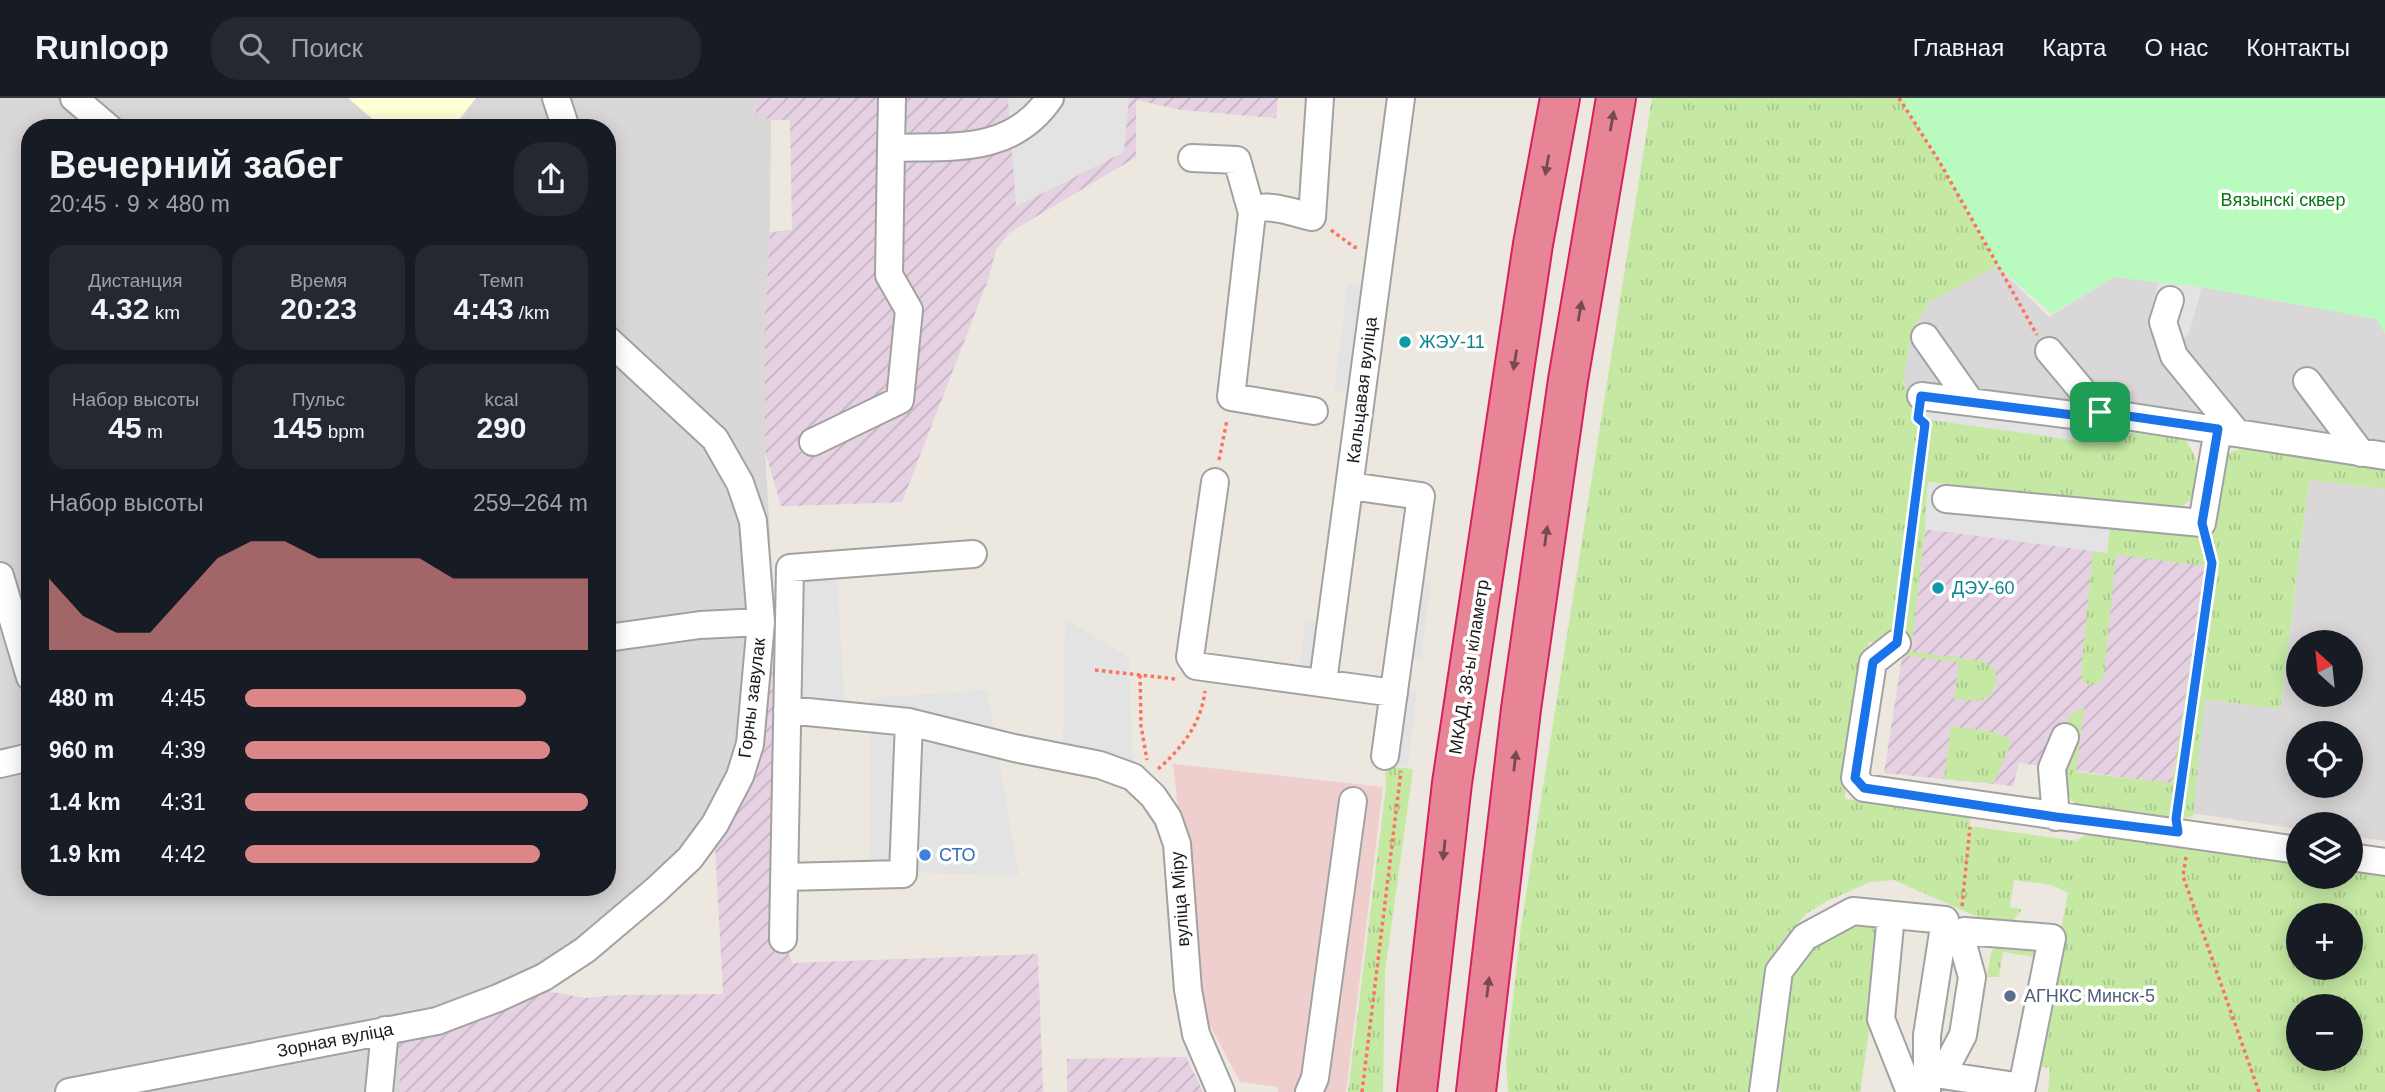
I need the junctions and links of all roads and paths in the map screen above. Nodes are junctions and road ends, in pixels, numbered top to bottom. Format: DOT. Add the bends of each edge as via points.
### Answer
graph roads {
  1 [pos="74,98"];
  2 [pos="556,98"];
  3 [pos="892,98"];
  4 [pos="1050,98"];
  5 [pos="1320,98"];
  6 [pos="1401,98"];
  7 [pos="1560,98"];
  8 [pos="1616,98"];
  9 [pos="1899,98"];
  10 [pos="98,119"];
  11 [pos="563,119"];
  12 [pos="891,148"];
  13 [pos="1192,158"];
  14 [pos="1252,214"];
  15 [pos="1312,217"];
  16 [pos="1378,253"];
  17 [pos="2170,300"];
  18 [pos="1925,337"];
  19 [pos="616,347"];
  20 [pos="2049,351"];
  21 [pos="2307,381"];
  22 [pos="1921,396"];
  23 [pos="1231,397"];
  24 [pos="1970,401"];
  25 [pos="1314,411"];
  26 [pos="2100,412"];
  27 [pos="2227,431"];
  28 [pos="813,442"];
  29 [pos="2373,455"];
  30 [pos="1215,482"];
  31 [pos="1350,486"];
  32 [pos="1946,499"];
  33 [pos="2202,523"];
  34 [pos="973,554"];
  35 [pos="0,576"];
  36 [pos="761,622"];
  37 [pos="616,637"];
  38 [pos="1897,643"];
  39 [pos="21,647"];
  40 [pos="1208,668"];
  41 [pos="1094,670"];
  42 [pos="1140,675"];
  43 [pos="1180,680"];
  44 [pos="1323,682"];
  45 [pos="1394,693"];
  46 [pos="787,710"];
  47 [pos="909,722"];
  48 [pos="2065,737"];
  49 [pos="1385,756"];
  50 [pos="21,759"];
  51 [pos="0,764"];
  52 [pos="1146,780"];
  53 [pos="1353,801"];
  54 [pos="1971,804"];
  55 [pos="2056,817"];
  56 [pos="2178,832"];
  57 [pos="2286,848"];
  58 [pos="2363,859"];
  59 [pos="2385,862"];
  60 [pos="784,877"];
  61 [pos="1937,923"];
  62 [pos="783,939"];
  63 [pos="498,998"];
  64 [pos="385,1030"];
  65 [pos="1480,1055"];
  66 [pos="167,1082"];
  67 [pos="1936,1086"];
  68 [pos="1416,1088"];
  69 [pos="69,1092"];
  70 [pos="379,1092"];
  71 [pos="1221,1092"];
  72 [pos="1309,1092"];
  73 [pos="1362,1092"];
  74 [pos="1476,1092"];
  75 [pos="1486,1092"];
  76 [pos="1763,1092"];
  77 [pos="1913,1092"];
  78 [pos="1921,1092"];
  79 [pos="2259,1092"];
  1 -- 10 [label="street"];
  2 -- 11 [label="street"];
  3 -- 12 [label="street"];
  4 -- 12 [label="street" via="1014,133 984,144"];
  5 -- 15 [label="street"];
  6 -- 16 [label="street, Кальцавая вуліца"];
  7 -- 68 [label="highway, МКАД, 38-ы кіламетр, one-way" via="1533,244 1452,783"];
  65 -- 8 [label="highway, one-way" via="1521,709 1566,393"];
  9 -- 20 [label="path" via="2031,328"];
  12 -- 28 [label="street" via="889,275 909,310 900,400"];
  13 -- 14 [label="street" via="1237,160"];
  14 -- 15 [label="street" via="1263,206"];
  14 -- 23 [label="street"];
  15 -- 16 [label="path" via="1354,247"];
  16 -- 31 [label="street, Кальцавая вуліца"];
  17 -- 27 [label="street" via="2163,322 2174,356"];
  18 -- 24 [label="street"];
  19 -- 36 [label="street, Горны завулак" via="715,439 740,483 753,522"];
  20 -- 26 [label="street"];
  21 -- 29 [label="street"];
  22 -- 24 [label="street"];
  22 -- 38 [label="path" via="1918,418 1925,424"];
  23 -- 25 [label="street"];
  23 -- 30 [label="path"];
  24 -- 26 [label="street" via="2081,416"];
  26 -- 27 [label="street"];
  27 -- 29 [label="street"];
  27 -- 33 [label="street"];
  30 -- 40 [label="street" via="1190,657 1196,666"];
  31 -- 44 [label="street, Кальцавая вуліца"];
  31 -- 45 [label="street" via="1421,496"];
  32 -- 33 [label="street"];
  33 -- 56 [label="path" via="2212,563 2176,819"];
  34 -- 46 [label="street" via="790,568"];
  35 -- 39 [label="street"];
  36 -- 37 [label="street"];
  36 -- 63 [label="street, Горны завулак" via="750,744 740,776 715,824 690,858 602,937 544,977"];
  38 -- 54 [label="street" via="1873,662 1855,778 1864,788"];
  40 -- 44 [label="street"];
  40 -- 52 [label="path" via="1203,707 1195,725 1178,751"];
  41 -- 42 [label="path"];
  42 -- 43 [label="path"];
  42 -- 52 [label="path"];
  44 -- 45 [label="street"];
  45 -- 49 [label="street"];
  46 -- 47 [label="street, вуліца Міру"];
  46 -- 60 [label="street"];
  47 -- 52 [label="street, вуліца Міру" via="1100,765"];
  47 -- 60 [label="street" via="903,874"];
  48 -- 55 [label="street" via="2052,768"];
  49 -- 73 [label="path" via="1402,763"];
  50 -- 51 [label="street"];
  52 -- 71 [label="street, вуліца Міру" via="1177,845 1190,1001 1196,1034"];
  53 -- 72 [label="street" via="1315,1079"];
  54 -- 55 [label="street"];
  54 -- 61 [label="path" via="1966,881"];
  55 -- 56 [label="street"];
  56 -- 57 [label="street"];
  56 -- 79 [label="path" via="2188,849 2183,876"];
  58 -- 59 [label="street"];
  60 -- 62 [label="street"];
  61 -- 67 [label="street" via="1927,1035"];
  61 -- 67 [label="street" via="1972,977 1963,1035"];
  61 -- 67 [label="street" via="2052,938 2022,1087"];
  61 -- 76 [label="street" via="1853,911 1805,937 1779,971"];
  61 -- 77 [label="street" via="1896,1024"];
  61 -- 78 [label="street" via="1912,1030"];
  63 -- 64 [label="street, Зорная вуліца" via="436,1021"];
  64 -- 66 [label="street, Зорная вуліца"];
  64 -- 70 [label="street"];
  65 -- 74 [label="highway"];
  65 -- 75 [label="highway"];
  66 -- 69 [label="street, Зорная вуліца"];
}
